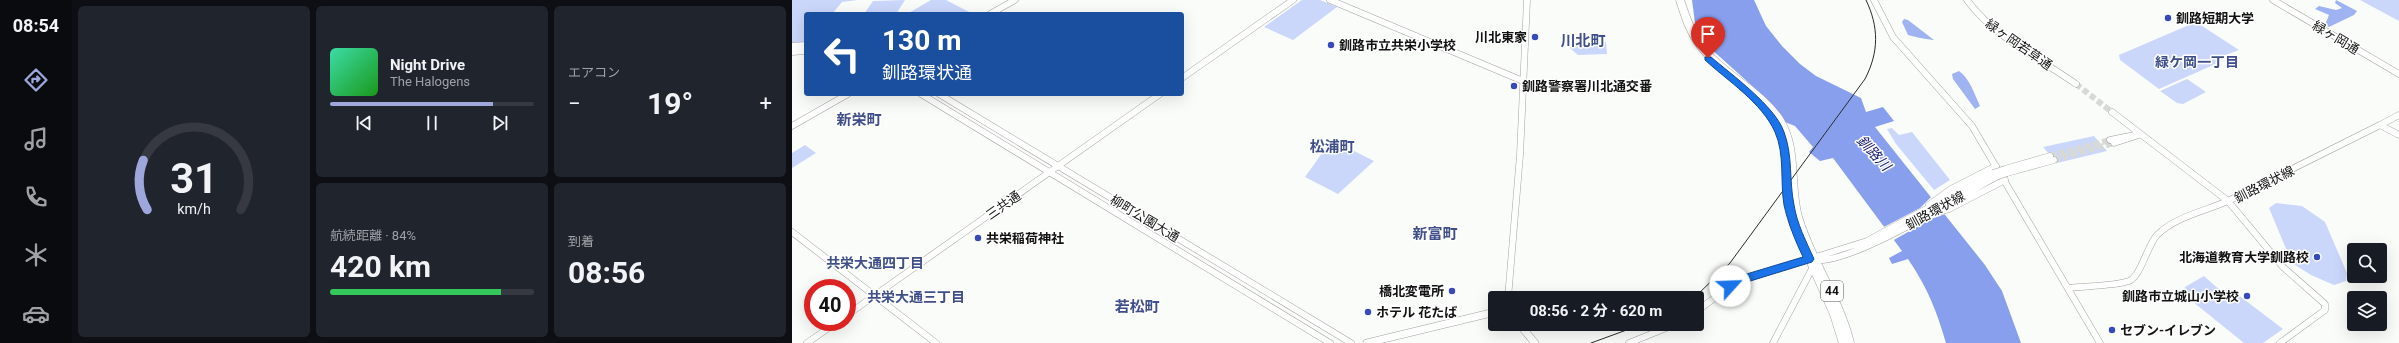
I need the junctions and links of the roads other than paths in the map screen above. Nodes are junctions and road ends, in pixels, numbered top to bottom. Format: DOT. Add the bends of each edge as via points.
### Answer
graph roads {
  1 [pos="1015,0"];
  2 [pos="1293,0"];
  3 [pos="1330,0"];
  4 [pos="1527,0"];
  5 [pos="1675,0"];
  6 [pos="1680,0"];
  7 [pos="1874,0"];
  8 [pos="1967,0"];
  9 [pos="2273,0"];
  10 [pos="994,12"];
  11 [pos="804,45"];
  12 [pos="792,46"];
  13 [pos="804,51"];
  14 [pos="792,52"];
  15 [pos="2399,74"];
  16 [pos="1184,77"];
  17 [pos="1523,81"];
  18 [pos="2076,84"];
  19 [pos="844,96"];
  20 [pos="924,96"];
  21 [pos="941,96"];
  22 [pos="1157,96"];
  23 [pos="2112,112"];
  24 [pos="2399,115"];
  25 [pos="2380,125"];
  26 [pos="792,126"];
  27 [pos="2140,134"];
  28 [pos="2399,135"];
  29 [pos="2112,142"];
  30 [pos="2052,158"];
  31 [pos="1059,166"];
  32 [pos="1996,166"];
  33 [pos="1050,172"];
  34 [pos="2005,180"];
  35 [pos="1944,202"];
  36 [pos="2228,202"];
  37 [pos="1927,211"];
  38 [pos="792,232"];
  39 [pos="1813,261"];
  40 [pos="2068,288"];
  41 [pos="1508,291"];
  42 [pos="874,296"];
  43 [pos="1704,306"];
  44 [pos="856,309"];
  45 [pos="1488,314"];
  46 [pos="824,331"];
  47 [pos="1525,331"];
  48 [pos="1659,331"];
  49 [pos="807,343"];
  50 [pos="936,343"];
  51 [pos="1330,343"];
  52 [pos="1351,343"];
  53 [pos="1367,343"];
  54 [pos="1535,343"];
  55 [pos="1629,343"];
  56 [pos="1773,343"];
  57 [pos="1843,343"];
  58 [pos="1850,343"];
  59 [pos="2100,343"];
  60 [pos="2280,343"];
  1 -- 10 [label="street"];
  2 -- 16 [label="street"];
  3 -- 17 [label="street"];
  4 -- 17 [label="street"];
  5 -- 39 [label="highway, 44" via="1686,30 1694,43 1763,107 1780,132 1786,158 1789,205 1797,234"];
  6 -- 39 [label="highway, 44" via="1690,29 1705,49 1761,99 1784,128 1789,142 1797,217"];
  7 -- 32 [label="street" via="1893,37 1967,119"];
  8 -- 18 [label="street, 緑ヶ岡若草通" via="1974,12"];
  9 -- 15 [label="street, 緑ヶ岡通"];
  11 -- 12 [label="street"];
  13 -- 14 [label="street"];
  17 -- 41 [label="street" via="1520,155"];
  19 -- 26 [label="street"];
  20 -- 33 [label="street, 柳町公園大通"];
  21 -- 31 [label="street, 柳町公園大通"];
  22 -- 31 [label="street, 三共通"];
  23 -- 27 [label="street"];
  24 -- 25 [label="street, 釧路環状線"];
  25 -- 28 [label="street"];
  25 -- 36 [label="street, 釧路環状線"];
  27 -- 29 [label="street" via="2135,138"];
  27 -- 36 [label="street, 釧路環状線"];
  30 -- 35 [label="street, 釧路環状線, bridge" via="1994,175"];
  31 -- 33 [label="street, 三共通"];
  31 -- 52 [label="street, 柳町公園大通"];
  32 -- 34 [label="street"];
  32 -- 35 [label="street"];
  33 -- 42 [label="street, 三共通"];
  33 -- 51 [label="street, 柳町公園大通"];
  34 -- 35 [label="street"];
  34 -- 40 [label="street"];
  35 -- 37 [label="street"];
  35 -- 37 [label="street, 釧路環状線"];
  36 -- 40 [label="street" via="2185,219 2157,235 2134,277 2129,281"];
  36 -- 60 [label="street" via="2283,267 2325,304 2325,310"];
  37 -- 39 [label="street, 釧路環状線" via="1858,250"];
  38 -- 42 [label="street"];
  39 -- 43 [label="street, 釧路環状線" via="1736,282"];
  39 -- 56 [label="street"];
  39 -- 57 [label="highway, 44" via="1834,310"];
  39 -- 58 [label="highway, 44" via="1840,308"];
  40 -- 59 [label="street"];
  42 -- 44 [label="street, 三共通"];
  42 -- 50 [label="street"];
  45 -- 53 [label="main road"];
  46 -- 49 [label="street"];
  47 -- 54 [label="main road"];
  48 -- 55 [label="street"];
}
